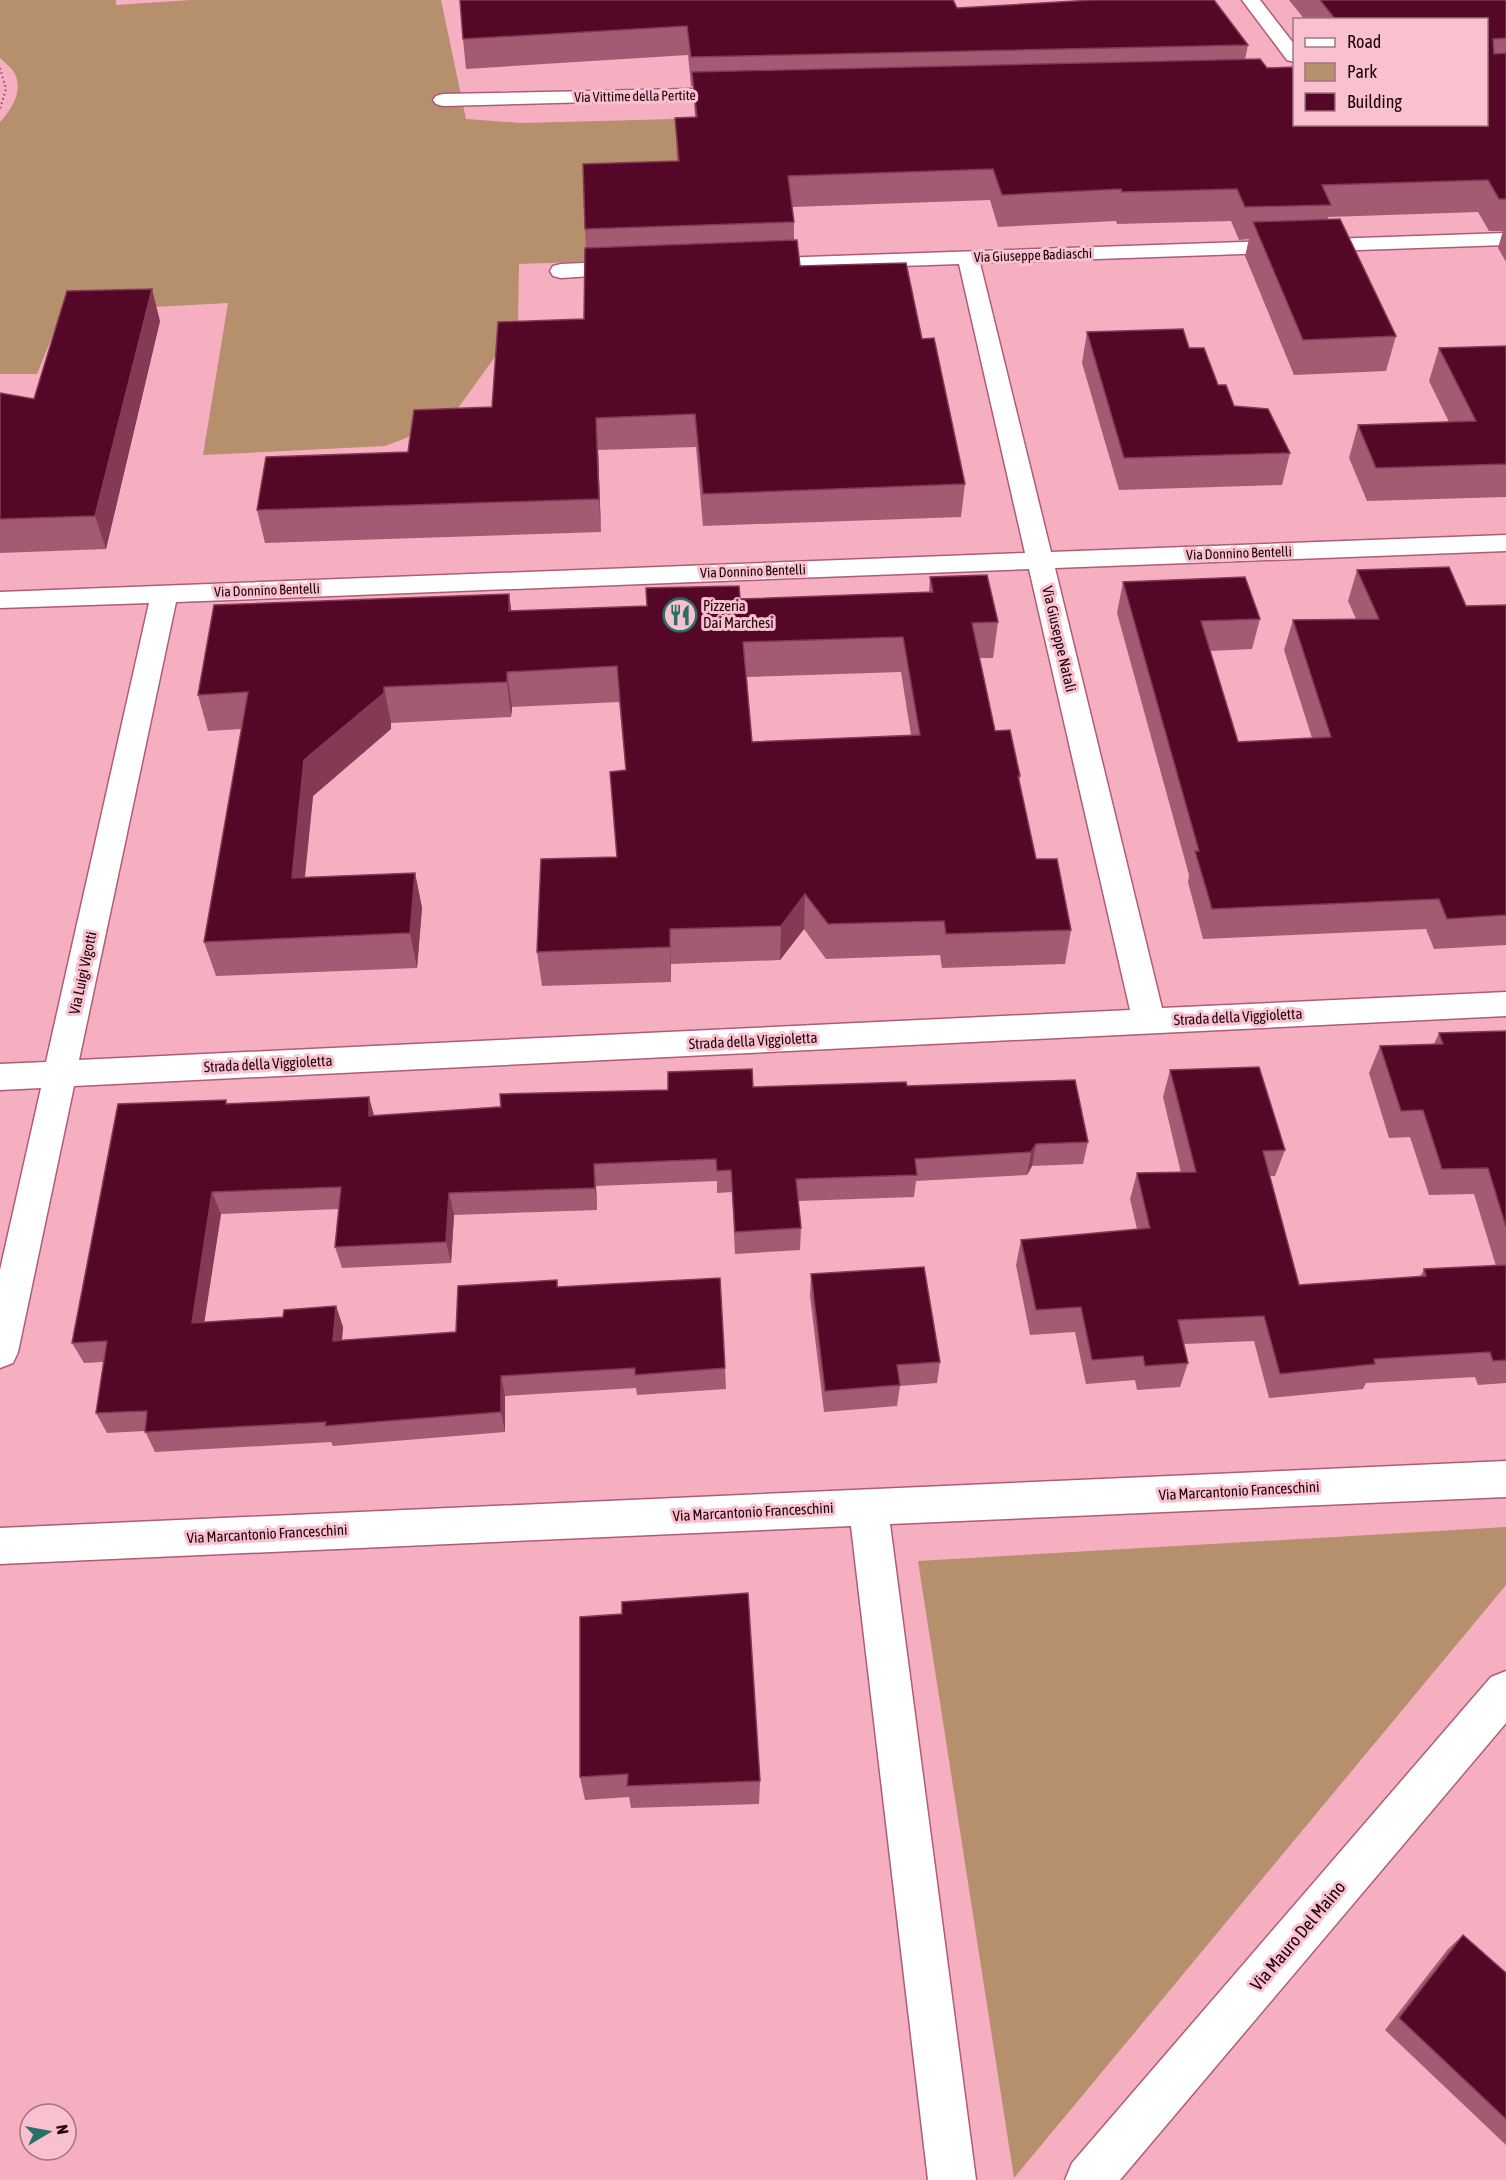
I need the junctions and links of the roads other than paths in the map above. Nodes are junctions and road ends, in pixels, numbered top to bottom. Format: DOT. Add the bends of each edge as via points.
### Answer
graph roads {
  1 [pos="1251,0"];
  2 [pos="1293,55"];
  3 [pos="762,93"];
  4 [pos="443,100"];
  5 [pos="1506,239"];
  6 [pos="968,257"];
  7 [pos="729,265"];
  8 [pos="645,268"];
  9 [pos="561,271"];
  10 [pos="1506,543"];
  11 [pos="1041,561"];
  12 [pos="164,594"];
  13 [pos="0,600"];
  14 [pos="1506,1005"];
  15 [pos="1149,1022"];
  16 [pos="62,1074"];
  17 [pos="0,1077"];
  18 [pos="0,1352"];
  19 [pos="1506,1479"];
  20 [pos="868,1507"];
  21 [pos="0,1546"];
  22 [pos="1506,1691"];
  23 [pos="951,2180"];
  24 [pos="1089,2180"];
  1 -- 2 [label="street"];
  3 -- 4 [label="street, Via Vittime della Pertite"];
  5 -- 6 [label="street, Via Giuseppe Badiaschi"];
  6 -- 7 [label="street, Via Giuseppe Badiaschi"];
  6 -- 11 [label="street, Via Giuseppe Natali"];
  8 -- 9 [label="street"];
  10 -- 11 [label="street, Via Donnino Bentelli"];
  11 -- 12 [label="street, Via Donnino Bentelli"];
  11 -- 15 [label="street, Via Giuseppe Natali"];
  12 -- 13 [label="street, Via Donnino Bentelli"];
  12 -- 16 [label="street, Via Luigi Vigotti"];
  14 -- 15 [label="street, Strada della Viggioletta"];
  15 -- 16 [label="street, Strada della Viggioletta"];
  16 -- 17 [label="street, Strada della Viggioletta"];
  16 -- 18 [label="street, Via Luigi Vigotti"];
  19 -- 20 [label="street, Via Marcantonio Franceschini"];
  20 -- 21 [label="street, Via Marcantonio Franceschini"];
  20 -- 23 [label="street"];
  22 -- 24 [label="street, Via Mauro Del Maino"];
}
